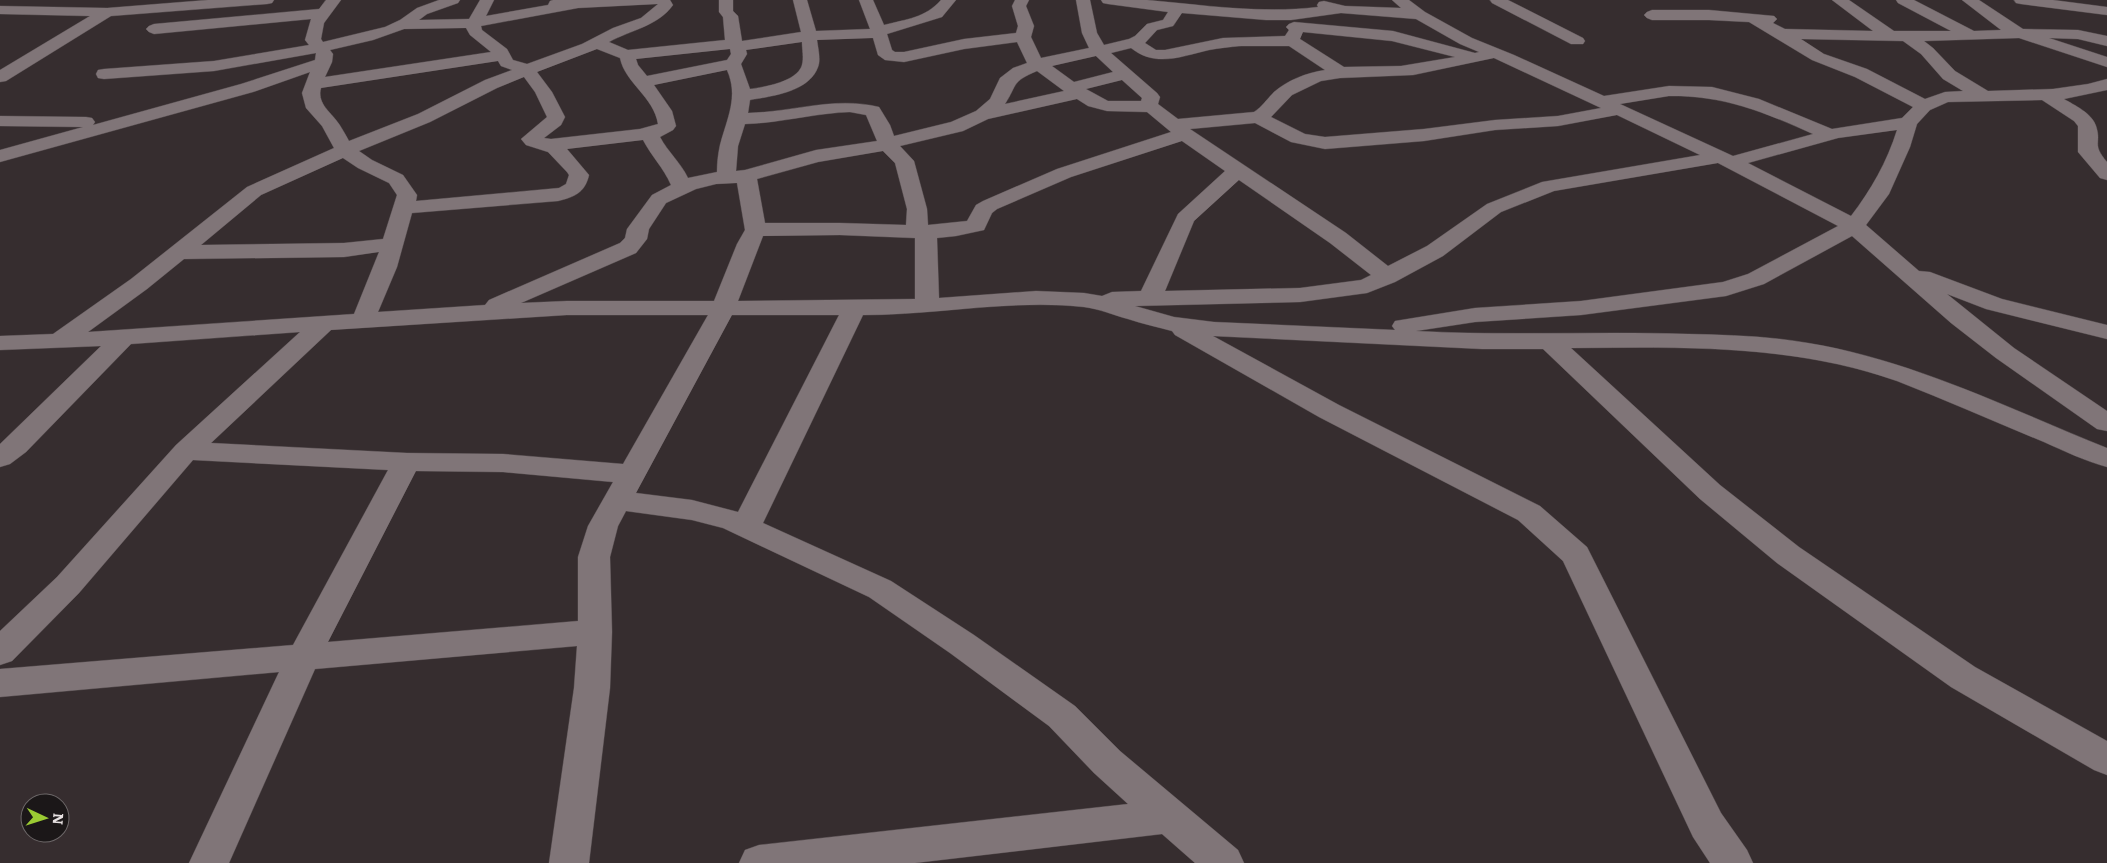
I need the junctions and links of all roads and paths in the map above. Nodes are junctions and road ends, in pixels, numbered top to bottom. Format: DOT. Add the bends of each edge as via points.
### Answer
graph roads {
  1 [pos="10,0"];
  2 [pos="128,0"];
  3 [pos="267,0"];
  4 [pos="334,0"];
  5 [pos="453,0"];
  6 [pos="493,0"];
  7 [pos="658,0"];
  8 [pos="662,0"];
  9 [pos="726,0"];
  10 [pos="800,0"];
  11 [pos="866,0"];
  12 [pos="949,0"];
  13 [pos="1022,0"];
  14 [pos="1083,0"];
  15 [pos="1108,0"];
  16 [pos="1313,0"];
  17 [pos="1399,0"];
  18 [pos="1497,0"];
  19 [pos="1839,0"];
  20 [pos="1903,0"];
  21 [pos="1969,0"];
  22 [pos="2021,0"];
  23 [pos="514,1"];
  24 [pos="0,4"];
  25 [pos="572,5"];
  26 [pos="1206,5"];
  27 [pos="1178,8"];
  28 [pos="1341,9"];
  29 [pos="0,10"];
  30 [pos="2089,10"];
  31 [pos="2107,11"];
  32 [pos="107,12"];
  33 [pos="322,12"];
  34 [pos="1273,15"];
  35 [pos="1420,15"];
  36 [pos="1652,15"];
  37 [pos="1751,17"];
  38 [pos="475,23"];
  39 [pos="1166,24"];
  40 [pos="400,26"];
  41 [pos="1184,26"];
  42 [pos="154,29"];
  43 [pos="1219,29"];
  44 [pos="879,31"];
  45 [pos="1293,34"];
  46 [pos="1782,34"];
  47 [pos="1819,34"];
  48 [pos="2021,34"];
  49 [pos="809,36"];
  50 [pos="1890,36"];
  51 [pos="1907,36"];
  52 [pos="1971,36"];
  53 [pos="1023,37"];
  54 [pos="2101,38"];
  55 [pos="1577,41"];
  56 [pos="1249,42"];
  57 [pos="597,43"];
  58 [pos="1134,43"];
  59 [pos="737,45"];
  60 [pos="497,51"];
  61 [pos="1100,51"];
  62 [pos="1495,53"];
  63 [pos="321,55"];
  64 [pos="626,55"];
  65 [pos="402,58"];
  66 [pos="1474,58"];
  67 [pos="2107,62"];
  68 [pos="733,64"];
  69 [pos="1038,64"];
  70 [pos="528,70"];
  71 [pos="104,74"];
  72 [pos="1125,74"];
  73 [pos="1341,74"];
  74 [pos="0,77"];
  75 [pos="643,82"];
  76 [pos="315,84"];
  77 [pos="2107,84"];
  78 [pos="789,86"];
  79 [pos="1076,91"];
  80 [pos="2046,95"];
  81 [pos="743,96"];
  82 [pos="1984,96"];
  83 [pos="1609,106"];
  84 [pos="1924,106"];
  85 [pos="1151,107"];
  86 [pos="818,109"];
  87 [pos="982,116"];
  88 [pos="1258,117"];
  89 [pos="738,119"];
  90 [pos="0,121"];
  91 [pos="119,122"];
  92 [pos="1908,123"];
  93 [pos="1178,129"];
  94 [pos="649,134"];
  95 [pos="1831,135"];
  96 [pos="886,144"];
  97 [pos="551,145"];
  98 [pos="345,150"];
  99 [pos="0,156"];
  100 [pos="1726,160"];
  101 [pos="1238,171"];
  102 [pos="2107,174"];
  103 [pos="736,177"];
  104 [pos="682,187"];
  105 [pos="403,208"];
  106 [pos="1854,226"];
  107 [pos="756,230"];
  108 [pos="921,232"];
  109 [pos="392,244"];
  110 [pos="180,252"];
  111 [pos="1906,272"];
  112 [pos="1387,277"];
  113 [pos="1150,298"];
  114 [pos="1084,300"];
  115 [pos="927,306"];
  116 [pos="854,308"];
  117 [pos="724,309"];
  118 [pos="482,312"];
  119 [pos="363,320"];
  120 [pos="324,323"];
  121 [pos="1174,324"];
  122 [pos="2107,332"];
  123 [pos="1346,335"];
  124 [pos="124,337"];
  125 [pos="60,341"];
  126 [pos="1550,342"];
  127 [pos="0,343"];
  128 [pos="2107,423"];
  129 [pos="186,451"];
  130 [pos="0,458"];
  131 [pos="2107,458"];
  132 [pos="407,462"];
  133 [pos="626,487"];
  134 [pos="746,528"];
  135 [pos="595,632"];
  136 [pos="0,652"];
  137 [pos="303,657"];
  138 [pos="0,683"];
  139 [pos="2107,759"];
  140 [pos="1170,816"];
  141 [pos="209,863"];
  142 [pos="570,863"];
  143 [pos="759,863"];
  144 [pos="1224,863"];
  145 [pos="1733,863"];
  1 -- 24 [label="street"];
  2 -- 32 [label="street"];
  3 -- 32 [label="street"];
  4 -- 33 [label="street"];
  5 -- 40 [label="street" via="422,11"];
  6 -- 38 [label="street"];
  7 -- 25 [label="street"];
  8 -- 57 [label="street" via="666,5 646,21"];
  9 -- 59 [label="street" via="733,41"];
  10 -- 49 [label="street"];
  11 -- 44 [label="street"];
  12 -- 44 [label="street" via="933,16"];
  13 -- 53 [label="street" via="1019,6 1026,26"];
  14 -- 61 [label="street" via="1092,40"];
  15 -- 27 [label="street"];
  16 -- 28 [label="street"];
  17 -- 35 [label="street"];
  18 -- 55 [label="street"];
  19 -- 50 [label="street"];
  20 -- 52 [label="street"];
  21 -- 48 [label="street"];
  22 -- 30 [label="street"];
  23 -- 25 [label="street"];
  25 -- 38 [label="street"];
  26 -- 27 [label="street"];
  26 -- 34 [label="street"];
  27 -- 39 [label="street"];
  28 -- 34 [label="street"];
  28 -- 35 [label="street"];
  29 -- 32 [label="street"];
  30 -- 31 [label="street"];
  30 -- 54 [label="street"];
  32 -- 74 [label="street"];
  33 -- 42 [label="street"];
  33 -- 63 [label="street" via="316,22 314,40"];
  34 -- 45 [label="street"];
  35 -- 62 [label="street"];
  36 -- 37 [label="street"];
  37 -- 46 [label="street"];
  37 -- 47 [label="street" via="1803,23"];
  38 -- 40 [label="street"];
  38 -- 60 [label="street" via="475,32"];
  39 -- 41 [label="street"];
  39 -- 58 [label="street" via="1152,27"];
  40 -- 63 [label="street"];
  43 -- 56 [label="street" via="1240,32"];
  44 -- 49 [label="street" via="855,36"];
  44 -- 53 [label="street" via="884,52 891,57"];
  45 -- 56 [label="street"];
  45 -- 66 [label="street" via="1393,36"];
  45 -- 73 [label="street"];
  46 -- 47 [label="street"];
  46 -- 84 [label="street" via="1818,57 1861,73"];
  47 -- 50 [label="street"];
  48 -- 52 [label="street"];
  48 -- 54 [label="street"];
  48 -- 67 [label="street"];
  49 -- 59 [label="street"];
  49 -- 78 [label="street" via="810,67"];
  50 -- 51 [label="street"];
  51 -- 52 [label="street"];
  51 -- 82 [label="street" via="1928,51 1948,75"];
  53 -- 69 [label="street" via="1029,54"];
  56 -- 58 [label="street" via="1216,43 1172,55 1149,53"];
  57 -- 64 [label="street"];
  57 -- 70 [label="street"];
  58 -- 61 [label="street"];
  59 -- 64 [label="street"];
  59 -- 68 [label="street" via="738,54"];
  60 -- 65 [label="street"];
  60 -- 70 [label="street" via="507,63"];
  60 -- 76 [label="street"];
  61 -- 69 [label="street"];
  61 -- 72 [label="street"];
  62 -- 66 [label="street"];
  62 -- 83 [label="street"];
  63 -- 71 [label="street"];
  63 -- 76 [label="street"];
  63 -- 91 [label="street" via="247,88"];
  64 -- 75 [label="street"];
  66 -- 73 [label="street" via="1400,71"];
  68 -- 75 [label="street"];
  68 -- 81 [label="street"];
  69 -- 79 [label="street"];
  69 -- 87 [label="street" via="1006,82 998,102"];
  70 -- 97 [label="street" via="556,117 530,139"];
  70 -- 98 [label="street"];
  72 -- 79 [label="street"];
  72 -- 85 [label="street" via="1151,97"];
  73 -- 88 [label="street" via="1306,80 1282,95"];
  75 -- 94 [label="street" via="667,117 667,126"];
  76 -- 98 [label="street" via="312,93 315,108 330,124"];
  77 -- 80 [label="street"];
  78 -- 81 [label="street"];
  78 -- 86 [label="street" via="811,101 812,108"];
  79 -- 85 [label="street" via="1107,106"];
  79 -- 87 [label="street"];
  80 -- 82 [label="street"];
  80 -- 102 [label="street" via="2080,116 2087,126 2088,152"];
  81 -- 89 [label="street"];
  82 -- 84 [label="street" via="1945,97"];
  83 -- 88 [label="street" via="1558,121 1333,142 1311,142 1293,137"];
  83 -- 95 [label="street" via="1669,91 1719,93 1759,103"];
  83 -- 100 [label="street"];
  84 -- 92 [label="street"];
  85 -- 93 [label="street"];
  86 -- 89 [label="street" via="781,117"];
  86 -- 96 [label="street" via="873,111"];
  87 -- 96 [label="street" via="956,128"];
  88 -- 93 [label="street"];
  89 -- 103 [label="street" via="728,148"];
  90 -- 91 [label="street"];
  91 -- 99 [label="street"];
  92 -- 95 [label="street"];
  92 -- 106 [label="street" via="1879,194"];
  93 -- 101 [label="street"];
  93 -- 108 [label="street" via="990,205 983,209 978,222 971,227"];
  94 -- 97 [label="street"];
  94 -- 104 [label="street" via="658,151 674,167"];
  95 -- 100 [label="street"];
  96 -- 103 [label="street" via="816,156"];
  96 -- 108 [label="street" via="904,161"];
  97 -- 105 [label="street" via="579,175 576,187 569,192"];
  98 -- 105 [label="street" via="396,179 408,195"];
  98 -- 110 [label="street" via="266,184"];
  100 -- 106 [label="street"];
  100 -- 112 [label="street" via="1550,186 1494,208 1435,251"];
  101 -- 112 [label="street" via="1338,238"];
  101 -- 113 [label="street" via="1185,218"];
  103 -- 104 [label="street"];
  103 -- 107 [label="street"];
  104 -- 118 [label="street" via="659,199 628,248"];
  105 -- 109 [label="street"];
  106 -- 111 [label="street"];
  106 -- 123 [label="street" via="1756,279 1726,289 1581,308 1475,315"];
  107 -- 108 [label="street"];
  107 -- 117 [label="street"];
  108 -- 115 [label="street"];
  109 -- 110 [label="street" via="344,250"];
  109 -- 119 [label="street" via="386,267"];
  110 -- 125 [label="street"];
  111 -- 122 [label="street" via="1994,304"];
  111 -- 128 [label="street" via="2005,353"];
  112 -- 113 [label="street" via="1367,286 1300,295"];
  113 -- 114 [label="street"];
  114 -- 115 [label="street" via="1036,298"];
  114 -- 121 [label="street"];
  115 -- 116 [label="street"];
  116 -- 117 [label="street"];
  116 -- 134 [label="street"];
  117 -- 118 [label="street" via="567,308"];
  117 -- 133 [label="street"];
  118 -- 119 [label="street"];
  119 -- 120 [label="street"];
  120 -- 124 [label="street"];
  120 -- 129 [label="street"];
  121 -- 123 [label="street"];
  121 -- 145 [label="street" via="1330,411 1529,513 1576,555 1707,825"];
  123 -- 126 [label="street"];
  124 -- 125 [label="street"];
  124 -- 130 [label="street" via="16,446"];
  125 -- 127 [label="street"];
  126 -- 131 [label="street" via="1751,343 1808,350 1906,376"];
  126 -- 139 [label="street" via="1710,492 1788,555 1963,677"];
  129 -- 132 [label="street"];
  129 -- 136 [label="street" via="68,585"];
  132 -- 133 [label="street" via="503,463"];
  132 -- 137 [label="street"];
  133 -- 134 [label="street"];
  133 -- 135 [label="street" via="603,526 594,557"];
  134 -- 140 [label="street" via="880,589 962,644 1062,716 1107,762"];
  135 -- 137 [label="street"];
  135 -- 142 [label="street" via="592,688"];
  137 -- 138 [label="street"];
  137 -- 141 [label="street"];
  140 -- 143 [label="street"];
  140 -- 144 [label="street"];
}
